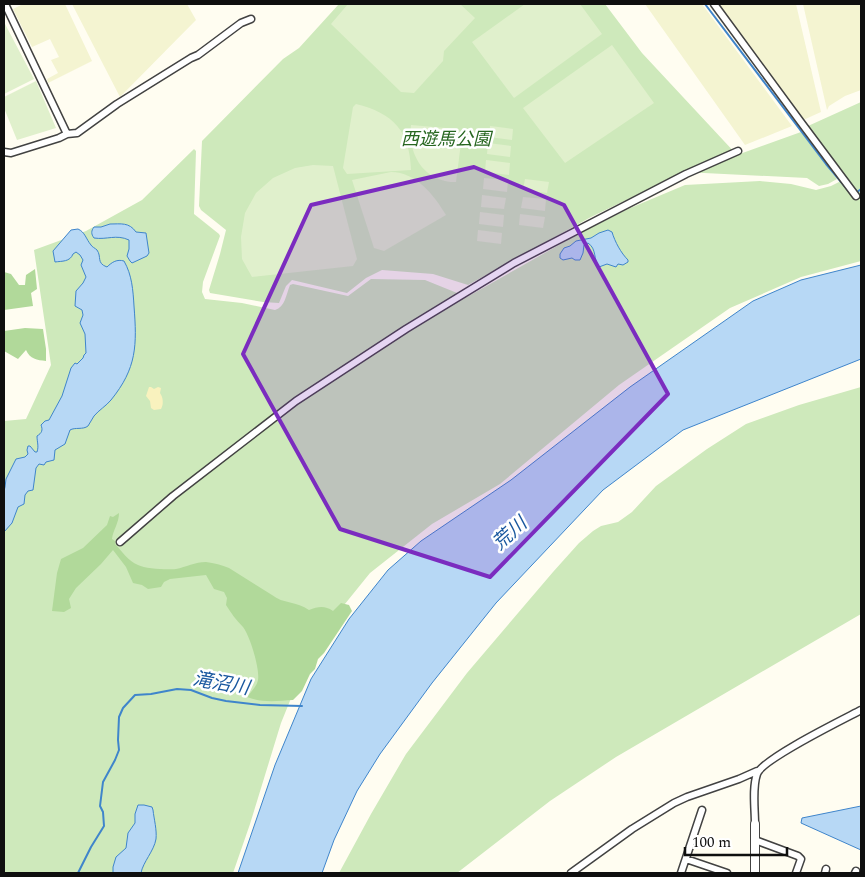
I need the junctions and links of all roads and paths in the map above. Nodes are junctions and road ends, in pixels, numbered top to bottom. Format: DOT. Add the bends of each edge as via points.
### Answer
graph roads {
  1 [pos="5,4"];
  2 [pos="714,4"];
  3 [pos="251,19"];
  4 [pos="67,134"];
  5 [pos="738,151"];
  6 [pos="4,152"];
  7 [pos="856,196"];
  8 [pos="120,542"];
  9 [pos="861,710"];
  10 [pos="757,771"];
  11 [pos="702,810"];
  12 [pos="755,824"];
  13 [pos="755,840"];
  14 [pos="686,858"];
  15 [pos="571,873"];
  16 [pos="681,873"];
  17 [pos="727,873"];
  18 [pos="755,873"];
  19 [pos="796,873"];
  1 -- 4 [label="street"];
  2 -- 7 [label="street"];
  3 -- 4 [label="street" via="77,133"];
  4 -- 6 [label="street" via="11,153"];
  5 -- 8 [label="street" via="686,174 522,259 414,324 296,401 173,496"];
  9 -- 10 [label="street" via="807,738"];
  10 -- 12 [label="street"];
  10 -- 15 [label="street" via="674,803"];
  11 -- 14 [label="street"];
  12 -- 13 [label="street"];
  13 -- 18 [label="street"];
  13 -- 19 [label="street" via="798,856 801,859"];
  14 -- 16 [label="street"];
  14 -- 17 [label="street"];
}
